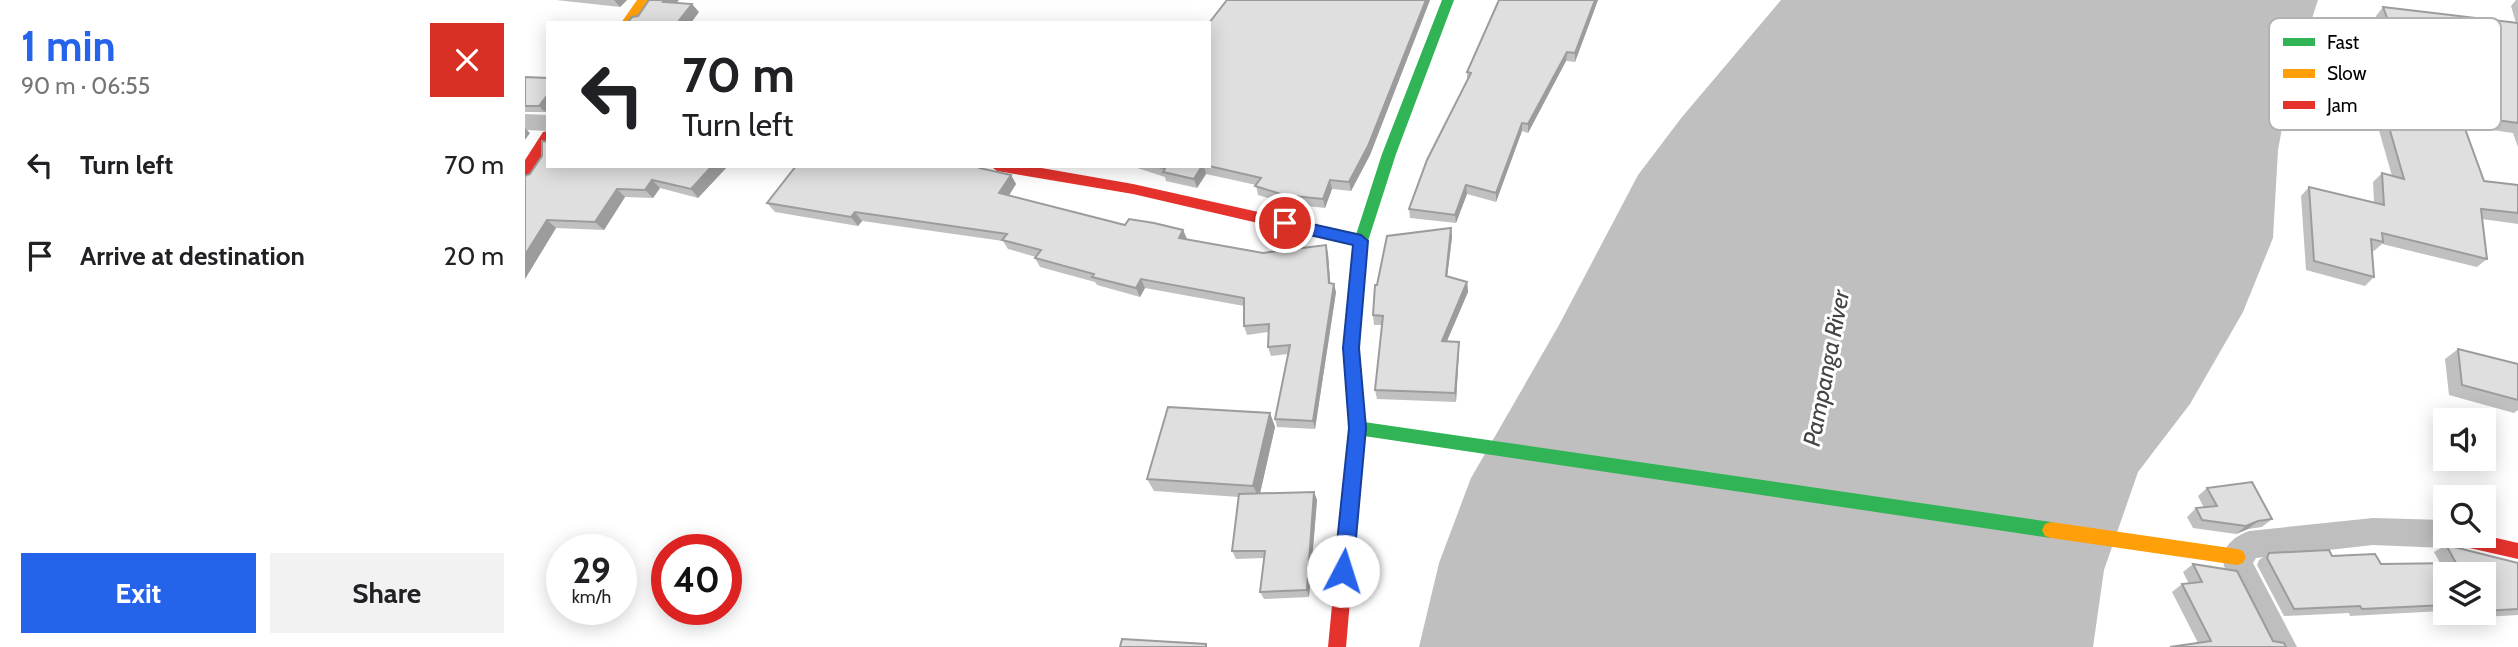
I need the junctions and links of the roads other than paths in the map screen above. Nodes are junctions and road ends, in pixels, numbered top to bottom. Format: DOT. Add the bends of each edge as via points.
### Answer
graph roads {
  1 [pos="644,0"];
  2 [pos="1448,0"];
  3 [pos="629,21"];
  4 [pos="525,122"];
  5 [pos="546,123"];
  6 [pos="546,139"];
  7 [pos="1009,168"];
  8 [pos="525,172"];
  9 [pos="1361,241"];
  10 [pos="1357,428"];
  11 [pos="2433,533"];
  12 [pos="2496,546"];
  13 [pos="2518,551"];
  14 [pos="2237,557"];
  15 [pos="1337,647"];
  16 [pos="2281,647"];
  1 -- 3 [label="street"];
  2 -- 9 [label="street"];
  4 -- 5 [label="street"];
  6 -- 8 [label="street"];
  7 -- 9 [label="street" via="1133,189"];
  9 -- 10 [label="street" via="1351,348"];
  10 -- 14 [label="street"];
  10 -- 15 [label="street"];
  11 -- 14 [label="street" via="2402,531 2249,545"];
  12 -- 13 [label="street"];
  14 -- 16 [label="street"];
}
